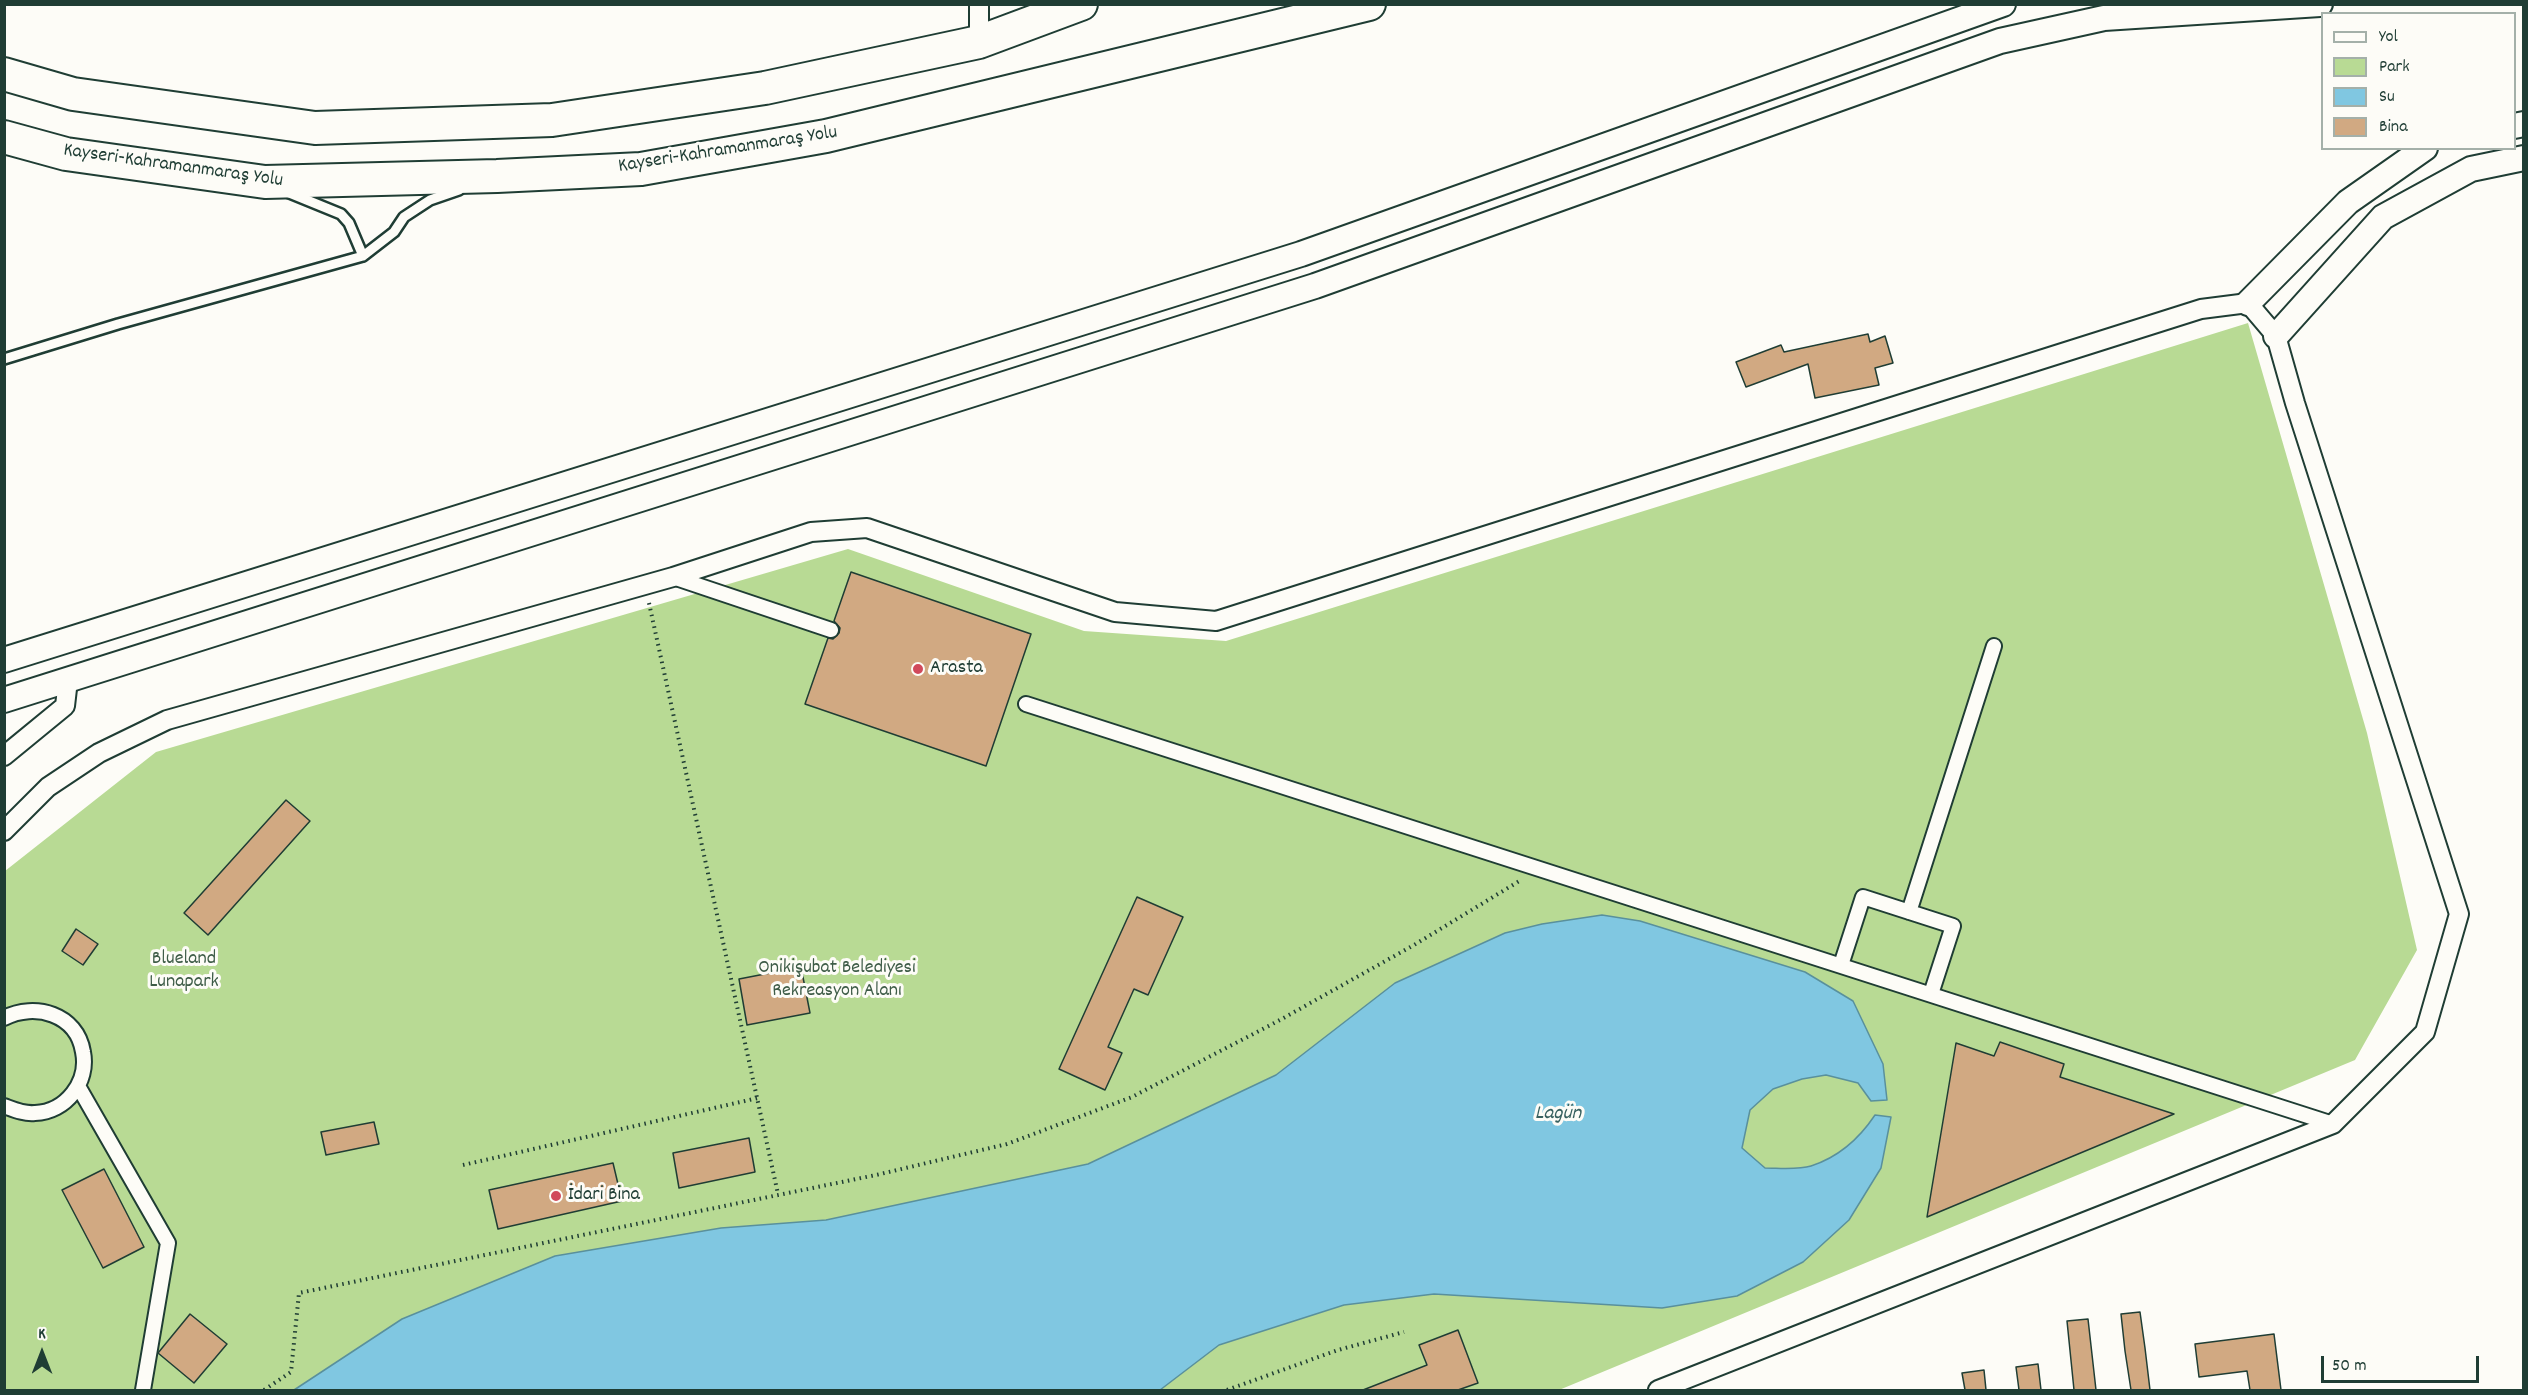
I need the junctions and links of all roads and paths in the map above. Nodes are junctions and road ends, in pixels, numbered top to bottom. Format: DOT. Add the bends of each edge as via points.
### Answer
graph roads {
  1 [pos="979,4"];
  2 [pos="1081,4"];
  3 [pos="1369,4"];
  4 [pos="2003,4"];
  5 [pos="2320,4"];
  6 [pos="979,42"];
  7 [pos="4,74"];
  8 [pos="4,137"];
  9 [pos="2422,150"];
  10 [pos="2523,158"];
  11 [pos="497,177"];
  12 [pos="265,182"];
  13 [pos="363,256"];
  14 [pos="2248,303"];
  15 [pos="2276,336"];
  16 [pos="4,359"];
  17 [pos="673,577"];
  18 [pos="645,584"];
  19 [pos="831,630"];
  20 [pos="1994,646"];
  21 [pos="4,660"];
  22 [pos="69,680"];
  23 [pos="4,700"];
  24 [pos="1026,704"];
  25 [pos="4,756"];
  26 [pos="4,831"];
  27 [pos="1539,868"];
  28 [pos="1909,912"];
  29 [pos="1841,965"];
  30 [pos="1931,994"];
  31 [pos="4,1018"];
  32 [pos="78,1086"];
  33 [pos="758,1098"];
  34 [pos="4,1106"];
  35 [pos="2333,1124"];
  36 [pos="463,1165"];
  37 [pos="778,1194"];
  38 [pos="1404,1332"];
  39 [pos="143,1390"];
  40 [pos="264,1390"];
  41 [pos="1227,1390"];
  42 [pos="1658,1390"];
  1 -- 6 [label="street"];
  2 -- 6 [label="highway"];
  3 -- 11 [label="highway, Kayseri-Kahramanmaraş Yolu" via="826,136 641,169"];
  4 -- 21 [label="street" via="1301,254"];
  5 -- 22 [label="street" via="2104,18 2000,41 1315,286"];
  6 -- 7 [label="highway" via="765,88 552,120 315,128 73,93"];
  8 -- 12 [label="highway, Kayseri-Kahramanmaraş Yolu" via="66,154"];
  9 -- 14 [label="street" via="2348,202"];
  10 -- 15 [label="street" via="2470,169 2383,217"];
  11 -- 12 [label="highway, Kayseri-Kahramanmaraş Yolu"];
  11 -- 13 [label="lane" via="430,200 404,217 394,232"];
  12 -- 13 [label="lane" via="340,214 349,223"];
  13 -- 16 [label="lane"];
  14 -- 15 [label="street"];
  14 -- 17 [label="street" via="2201,309 1216,621 1115,612 867,528 811,532"];
  15 -- 35 [label="street" via="2459,915 2425,1032"];
  17 -- 18 [label="street"];
  17 -- 19 [label="street"];
  18 -- 26 [label="street" via="167,720 99,753 48,787"];
  18 -- 33 [label="path"];
  20 -- 28 [label="street"];
  22 -- 23 [label="street"];
  22 -- 25 [label="street" via="65,706"];
  24 -- 27 [label="street"];
  27 -- 29 [label="street"];
  27 -- 37 [label="path" via="1414,945 1132,1097 1007,1144"];
  28 -- 29 [label="street" via="1863,897"];
  28 -- 30 [label="street" via="1953,926"];
  29 -- 30 [label="street"];
  30 -- 35 [label="street"];
  31 -- 32 [label="street" via="34,1009 66,1022 77,1035 83,1052 84,1069"];
  32 -- 34 [label="street" via="68,1100 36,1114"];
  32 -- 39 [label="street" via="168,1243"];
  33 -- 36 [label="path"];
  33 -- 37 [label="path"];
  35 -- 42 [label="street"];
  37 -- 40 [label="path" via="299,1293 291,1372"];
  38 -- 41 [label="path" via="1338,1350"];
}
